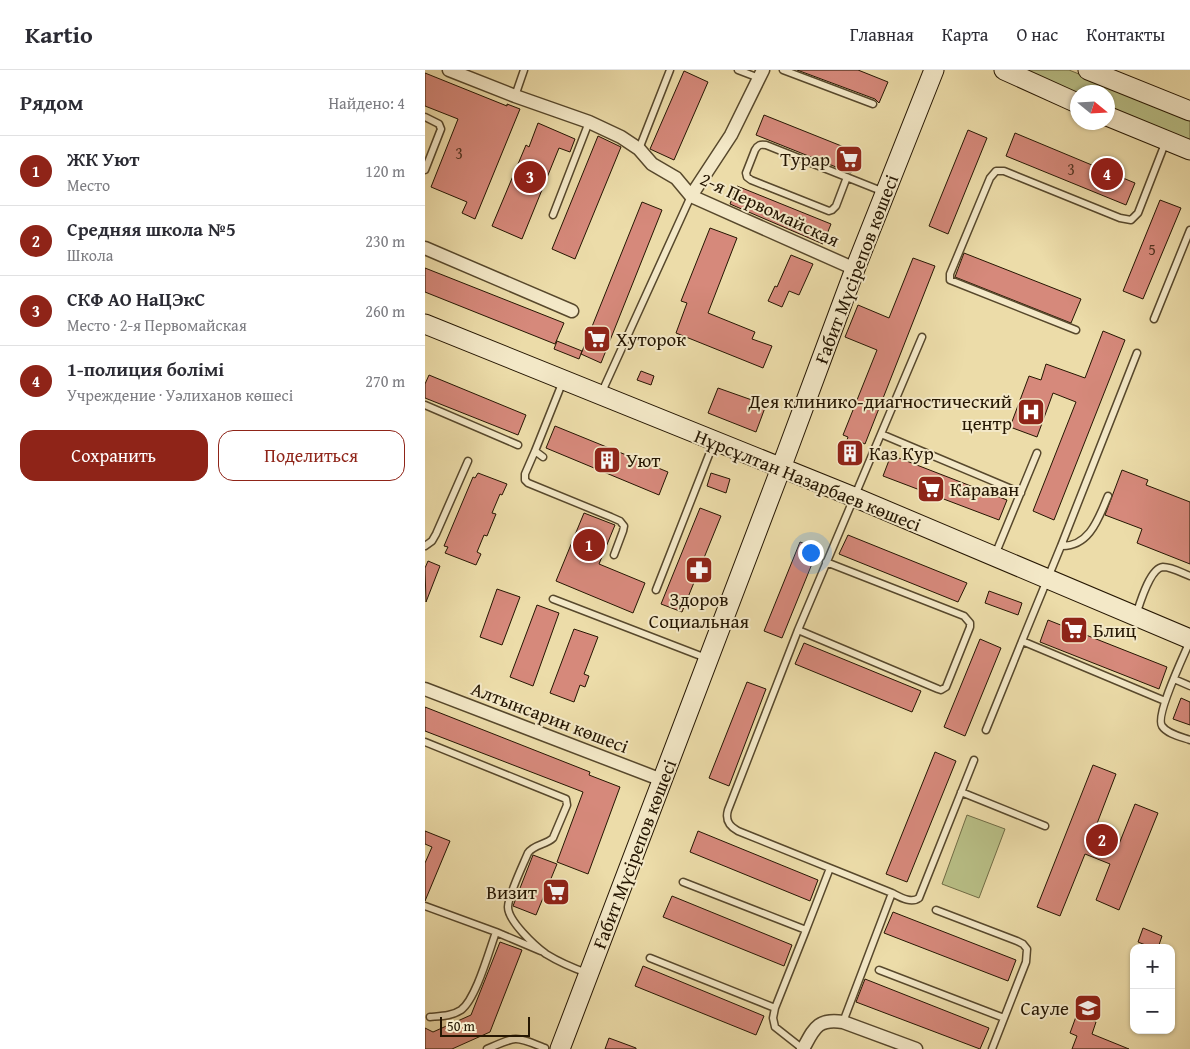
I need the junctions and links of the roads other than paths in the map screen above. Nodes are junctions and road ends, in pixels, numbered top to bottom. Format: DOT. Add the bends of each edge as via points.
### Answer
graph roads {
  1 [pos="449,70"];
  2 [pos="525,70"];
  3 [pos="670,70"];
  4 [pos="738,70"];
  5 [pos="783,70"];
  6 [pos="933,70"];
  7 [pos="1004,70"];
  8 [pos="1088,70"];
  9 [pos="761,74"];
  10 [pos="515,96"];
  11 [pos="1070,100"];
  12 [pos="873,104"];
  13 [pos="1190,112"];
  14 [pos="425,118"];
  15 [pos="1115,119"];
  16 [pos="589,122"];
  17 [pos="1166,140"];
  18 [pos="639,149"];
  19 [pos="1190,150"];
  20 [pos="425,170"];
  21 [pos="847,178"];
  22 [pos="885,192"];
  23 [pos="691,196"];
  24 [pos="553,214"];
  25 [pos="1190,230"];
  26 [pos="1188,243"];
  27 [pos="425,248"];
  28 [pos="855,269"];
  29 [pos="572,311"];
  30 [pos="1154,319"];
  31 [pos="425,324"];
  32 [pos="1076,330"];
  33 [pos="922,338"];
  34 [pos="1137,353"];
  35 [pos="564,380"];
  36 [pos="601,395"];
  37 [pos="425,405"];
  38 [pos="881,434"];
  39 [pos="714,441"];
  40 [pos="518,445"];
  41 [pos="535,451"];
  42 [pos="1037,454"];
  43 [pos="543,458"];
  44 [pos="468,461"];
  45 [pos="781,468"];
  46 [pos="1021,493"];
  47 [pos="1108,496"];
  48 [pos="853,497"];
  49 [pos="425,546"];
  50 [pos="1061,546"];
  51 [pos="613,555"];
  52 [pos="995,557"];
  53 [pos="826,562"];
  54 [pos="1190,576"];
  55 [pos="1047,578"];
  56 [pos="656,590"];
  57 [pos="553,599"];
  58 [pos="1135,616"];
  59 [pos="798,630"];
  60 [pos="1190,640"];
  61 [pos="1022,641"];
  62 [pos="708,659"];
  63 [pos="1174,679"];
  64 [pos="1190,686"];
  65 [pos="425,689"];
  66 [pos="1165,701"];
  67 [pos="986,730"];
  68 [pos="1190,740"];
  69 [pos="425,742"];
  70 [pos="974,760"];
  71 [pos="662,780"];
  72 [pos="961,792"];
  73 [pos="1045,826"];
  74 [pos="830,868"];
  75 [pos="683,882"];
  76 [pos="892,893"];
  77 [pos="425,906"];
  78 [pos="936,910"];
  79 [pos="807,930"];
  80 [pos="497,932"];
  81 [pos="544,953"];
  82 [pos="650,958"];
  83 [pos="879,970"];
  84 [pos="589,974"];
  85 [pos="775,1008"];
  86 [pos="430,1017"];
  87 [pos="1004,1018"];
  88 [pos="843,1022"];
  89 [pos="487,1049"];
  90 [pos="549,1049"];
  91 [pos="803,1049"];
  92 [pos="916,1049"];
  93 [pos="991,1049"];
  1 -- 10 [label="street, 2-я Первомайская"];
  2 -- 10 [label="lane"];
  3 -- 18 [label="lane"];
  4 -- 9 [label="lane"];
  5 -- 12 [label="lane"];
  6 -- 22 [label="main road, Ғабит Мүсірепов көшесі"];
  7 -- 11 [label="main road"];
  8 -- 13 [label="main road"];
  9 -- 23 [label="street" via="731,135"];
  10 -- 16 [label="street, 2-я Первомайская"];
  14 -- 20 [label="lane" via="439,124 441,129"];
  15 -- 17 [label="main road"];
  16 -- 18 [label="street, 2-я Первомайская"];
  16 -- 24 [label="lane"];
  17 -- 19 [label="main road"];
  17 -- 32 [label="lane" via="1138,213 1131,220 1004,171 996,171 990,178 950,280"];
  18 -- 23 [label="street, 2-я Первомайская" via="652,164 676,178"];
  21 -- 21 [label="lane" via="762,145 755,150 746,173 751,180 829,211 836,206"];
  21 -- 22 [label="lane"];
  22 -- 28 [label="main road, Ғабит Мүсірепов көшесі"];
  23 -- 28 [label="street, 2-я Первомайская"];
  23 -- 36 [label="lane"];
  25 -- 26 [label="lane"];
  26 -- 30 [label="lane"];
  27 -- 29 [label="street"];
  28 -- 45 [label="main road, Ғабит Мүсірепов көшесі"];
  31 -- 35 [label="main road, Нұрсұлтан Назарбаев көшесі"];
  33 -- 38 [label="lane"];
  34 -- 50 [label="lane"];
  35 -- 36 [label="main road, Нұрсұлтан Назарбаев көшесі"];
  35 -- 41 [label="lane"];
  36 -- 39 [label="main road, Нұрсұлтан Назарбаев көшесі"];
  37 -- 40 [label="lane"];
  38 -- 46 [label="lane"];
  38 -- 48 [label="lane"];
  39 -- 45 [label="main road, Нұрсұлтан Назарбаев көшесі"];
  39 -- 56 [label="lane"];
  41 -- 43 [label="lane"];
  41 -- 51 [label="lane" via="525,474 528,483 620,521 624,526"];
  42 -- 46 [label="lane"];
  44 -- 49 [label="lane" via="436,534"];
  45 -- 48 [label="main road, Нұрсұлтан Назарбаев көшесі"];
  45 -- 62 [label="main road, Ғабит Мүсірепов көшесі"];
  46 -- 52 [label="lane"];
  47 -- 50 [label="lane" via="1089,533 1073,545"];
  48 -- 52 [label="main road, Нұрсұлтан Назарбаев көшесі"];
  48 -- 53 [label="lane"];
  50 -- 55 [label="lane"];
  52 -- 55 [label="main road, Нұрсұлтан Назарбаев көшесі"];
  53 -- 59 [label="lane"];
  53 -- 59 [label="lane" via="968,620 970,627 947,687 938,689"];
  54 -- 58 [label="lane" via="1170,568 1157,570 1151,576"];
  55 -- 58 [label="main road, Нұрсұлтан Назарбаев көшесі"];
  55 -- 61 [label="lane"];
  57 -- 62 [label="lane"];
  58 -- 60 [label="main road, Нұрсұлтан Назарбаев көшесі"];
  59 -- 74 [label="lane" via="727,817 730,825 738,831"];
  60 -- 63 [label="lane"];
  61 -- 66 [label="lane"];
  61 -- 67 [label="lane"];
  62 -- 71 [label="main road, Ғабит Мүсірепов көшесі"];
  63 -- 64 [label="lane"];
  63 -- 66 [label="lane"];
  65 -- 71 [label="street, Алтынсарин көшесі"];
  66 -- 68 [label="lane" via="1160,717 1162,727"];
  69 -- 81 [label="lane" via="566,799 567,805 553,838 533,847 528,853 508,903 508,912 514,922"];
  70 -- 72 [label="lane"];
  71 -- 84 [label="main road, Ғабит Мүсірепов көшесі"];
  72 -- 73 [label="lane"];
  72 -- 76 [label="lane" via="919,898 910,900"];
  74 -- 76 [label="lane"];
  74 -- 79 [label="lane"];
  75 -- 79 [label="lane"];
  76 -- 88 [label="lane"];
  77 -- 80 [label="lane"];
  78 -- 87 [label="lane" via="1025,947 1027,959"];
  79 -- 85 [label="lane"];
  80 -- 81 [label="lane"];
  80 -- 86 [label="lane" via="466,1005 455,1014"];
  81 -- 84 [label="lane"];
  82 -- 85 [label="lane"];
  83 -- 87 [label="lane"];
  84 -- 90 [label="main road, Ғабит Мүсірепов көшесі"];
  85 -- 91 [label="lane" via="775,1027"];
  87 -- 93 [label="lane"];
  88 -- 91 [label="street" via="820,1023"];
  88 -- 92 [label="street"];
  89 -- 90 [label="lane" via="513,1038"];
}
